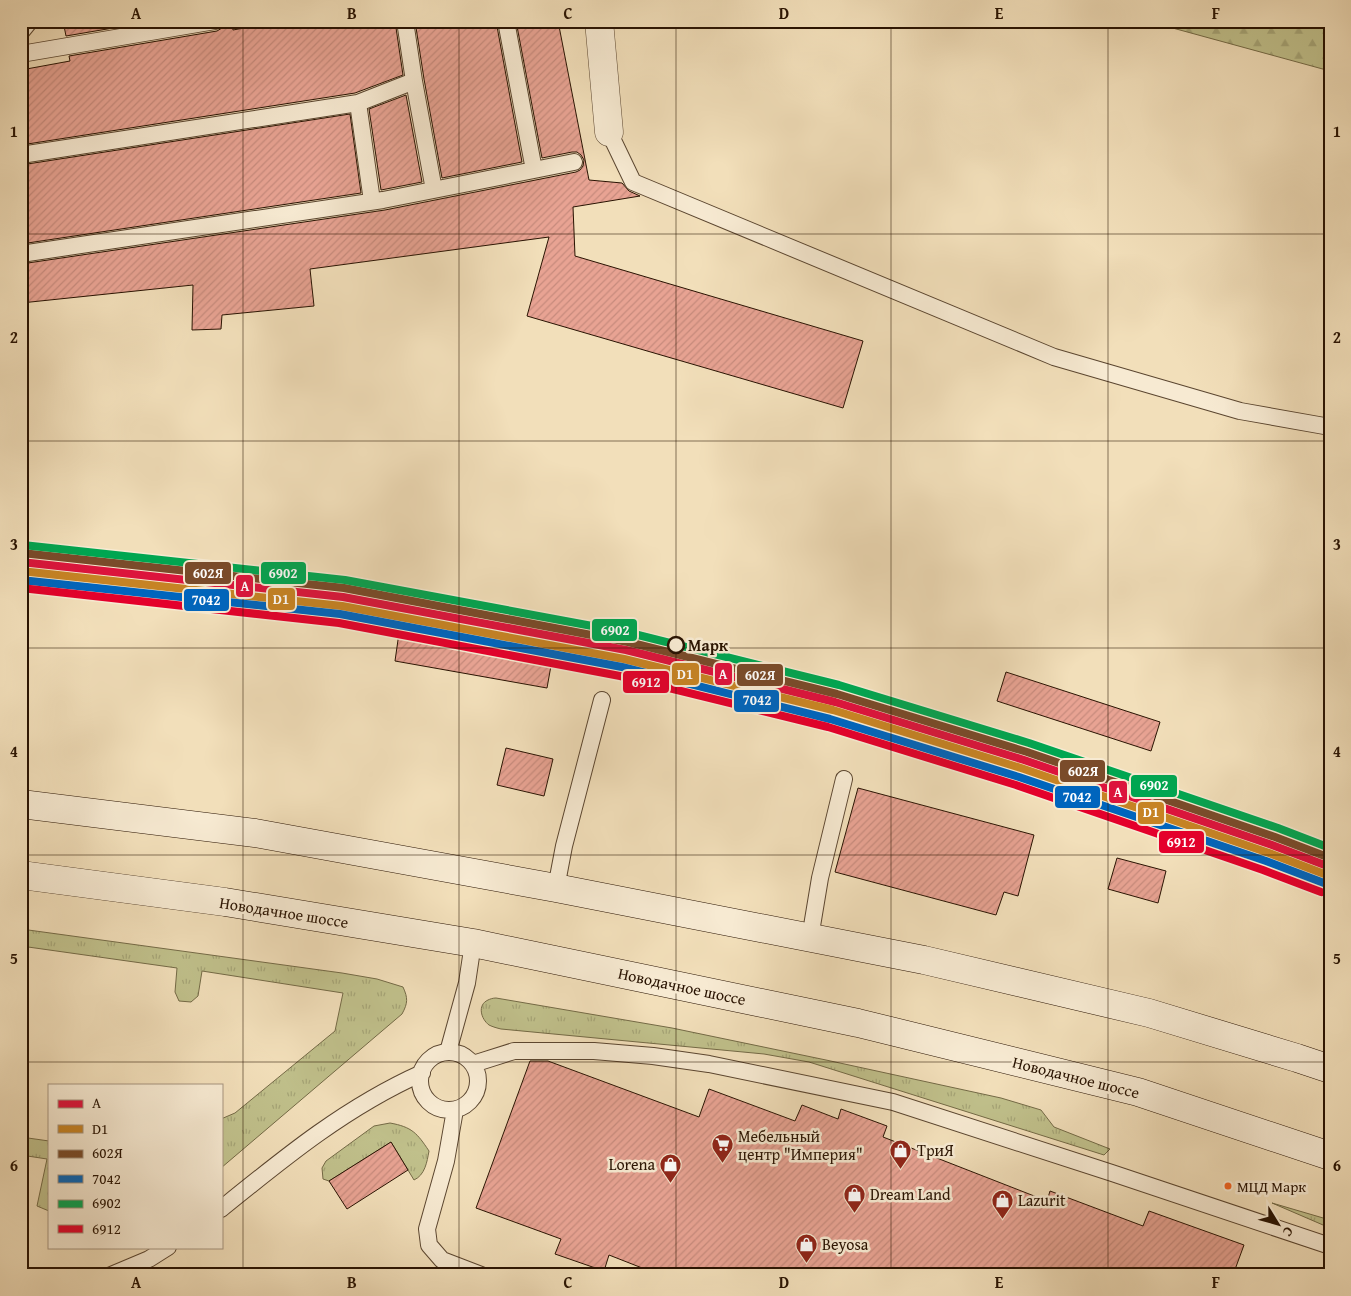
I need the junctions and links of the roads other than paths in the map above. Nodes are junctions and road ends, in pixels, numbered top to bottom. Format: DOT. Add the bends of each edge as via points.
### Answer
graph roads {
  1 [pos="30,21"];
  2 [pos="215,21"];
  3 [pos="405,21"];
  4 [pos="506,21"];
  5 [pos="599,21"];
  6 [pos="21,32"];
  7 [pos="21,54"];
  8 [pos="414,81"];
  9 [pos="358,103"];
  10 [pos="609,132"];
  11 [pos="21,155"];
  12 [pos="574,162"];
  13 [pos="534,170"];
  14 [pos="434,190"];
  15 [pos="372,201"];
  16 [pos="21,254"];
  17 [pos="1330,427"];
  18 [pos="602,700"];
  19 [pos="844,779"];
  20 [pos="21,804"];
  21 [pos="21,875"];
  22 [pos="556,888"];
  23 [pos="810,938"];
  24 [pos="473,944"];
  25 [pos="448,1052"];
  26 [pos="473,1064"];
  27 [pos="1330,1069"];
  28 [pos="422,1073"];
  29 [pos="455,1110"];
  30 [pos="1330,1156"];
  31 [pos="222,1208"];
  32 [pos="1330,1246"];
  33 [pos="166,1248"];
  34 [pos="111,1275"];
  35 [pos="481,1275"];
  1 -- 6 [label="lane"];
  2 -- 7 [label="lane"];
  3 -- 8 [label="lane"];
  4 -- 13 [label="lane"];
  5 -- 10 [label="main road"];
  8 -- 9 [label="lane"];
  8 -- 14 [label="lane"];
  9 -- 11 [label="lane"];
  9 -- 15 [label="lane"];
  10 -- 17 [label="lane" via="633,182 1054,357 1240,411"];
  12 -- 13 [label="lane"];
  13 -- 14 [label="lane"];
  14 -- 15 [label="lane"];
  15 -- 16 [label="lane"];
  18 -- 22 [label="lane"];
  19 -- 23 [label="lane" via="820,878"];
  20 -- 22 [label="main road" via="255,833"];
  21 -- 24 [label="main road, Новодачное шоссе" via="225,902"];
  22 -- 23 [label="main road"];
  23 -- 27 [label="main road" via="924,960 1149,1013"];
  24 -- 25 [label="lane" via="468,983"];
  24 -- 30 [label="main road, Новодачное шоссе" via="878,1028 1138,1092"];
  25 -- 26 [label="lane" via="458,1053"];
  25 -- 28 [label="lane" via="432,1058"];
  26 -- 29 [label="lane" via="477,1073 476,1092 464,1106"];
  26 -- 32 [label="lane" via="514,1051 594,1051 653,1056 709,1064 893,1102"];
  28 -- 29 [label="lane" via="420,1083 428,1101 436,1107"];
  28 -- 31 [label="lane" via="327,1126"];
  29 -- 35 [label="lane" via="446,1161 427,1229 429,1245 442,1260"];
  33 -- 34 [label="lane"];
}
